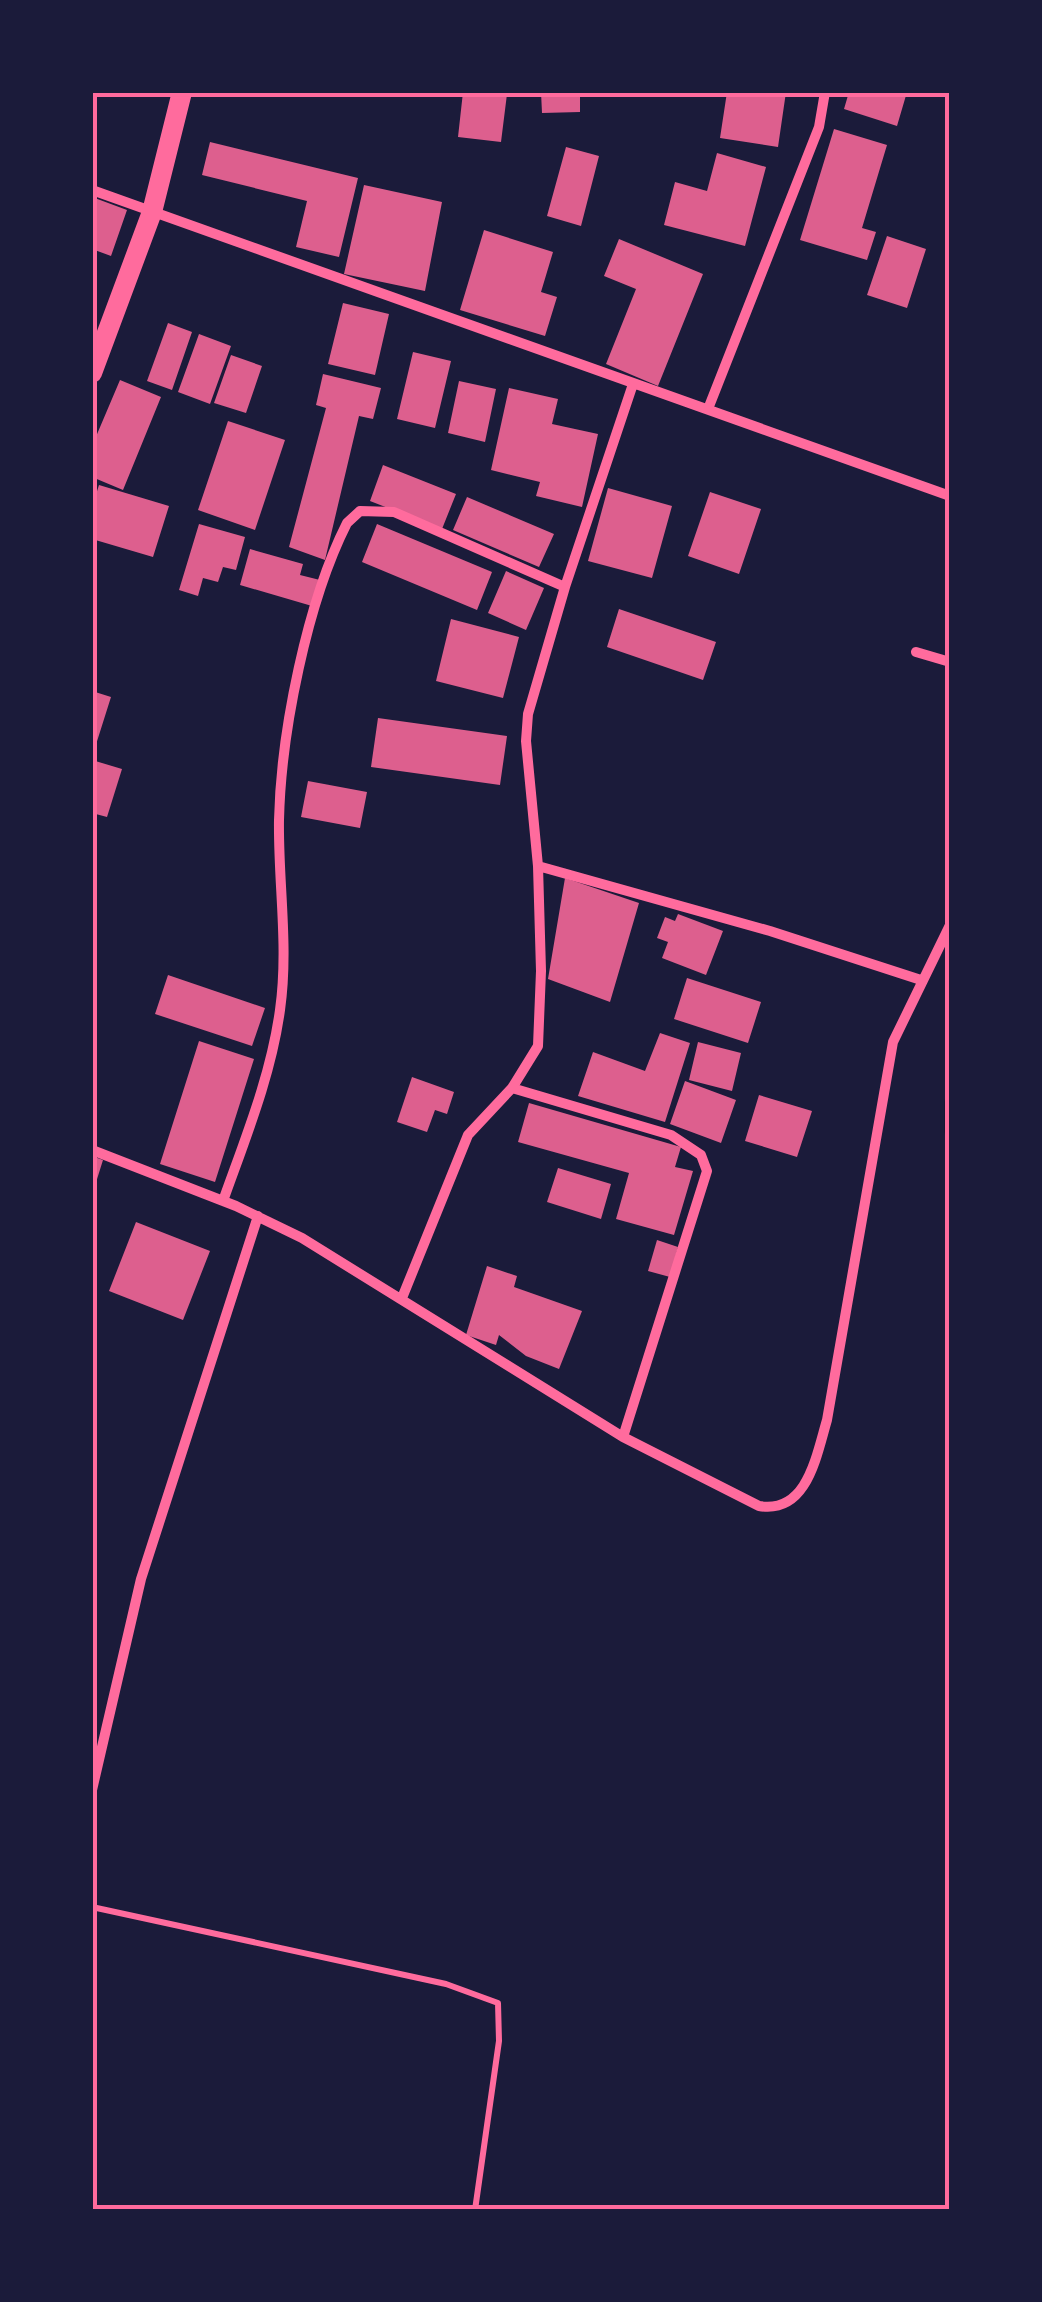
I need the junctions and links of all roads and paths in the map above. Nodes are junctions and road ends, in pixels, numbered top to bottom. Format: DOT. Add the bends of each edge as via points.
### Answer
graph roads {
  1 [pos="182,92"];
  2 [pos="824,92"];
  3 [pos="92,190"];
  4 [pos="152,212"];
  5 [pos="92,373"];
  6 [pos="633,384"];
  7 [pos="708,409"];
  8 [pos="950,496"];
  9 [pos="565,587"];
  10 [pos="916,652"];
  11 [pos="950,662"];
  12 [pos="538,866"];
  13 [pos="950,925"];
  14 [pos="921,980"];
  15 [pos="512,1088"];
  16 [pos="92,1150"];
  17 [pos="223,1200"];
  18 [pos="258,1216"];
  19 [pos="402,1298"];
  20 [pos="623,1437"];
  21 [pos="92,1790"];
  22 [pos="92,1907"];
  23 [pos="475,2210"];
  1 -- 4 [label="main road"];
  2 -- 7 [label="street" via="819,127"];
  3 -- 4 [label="street"];
  4 -- 5 [label="main road"];
  4 -- 6 [label="street"];
  6 -- 7 [label="street"];
  6 -- 9 [label="street"];
  7 -- 8 [label="street"];
  9 -- 12 [label="street" via="528,714"];
  9 -- 17 [label="street" via="394,512 360,510 347,523 292,696 279,822 280,1012 264,1086"];
  10 -- 11 [label="street"];
  12 -- 14 [label="street"];
  12 -- 15 [label="street" via="538,1046"];
  13 -- 14 [label="street"];
  14 -- 20 [label="street" via="894,1042 827,1420 812,1470 792,1503 760,1506"];
  15 -- 19 [label="street" via="468,1135"];
  15 -- 20 [label="street" via="671,1135 701,1155 707,1171"];
  16 -- 17 [label="street"];
  17 -- 18 [label="street"];
  18 -- 19 [label="street"];
  18 -- 21 [label="street" via="141,1579"];
  19 -- 20 [label="street"];
  22 -- 23 [label="path" via="491,1997 500,2010 499,2041"];
}
